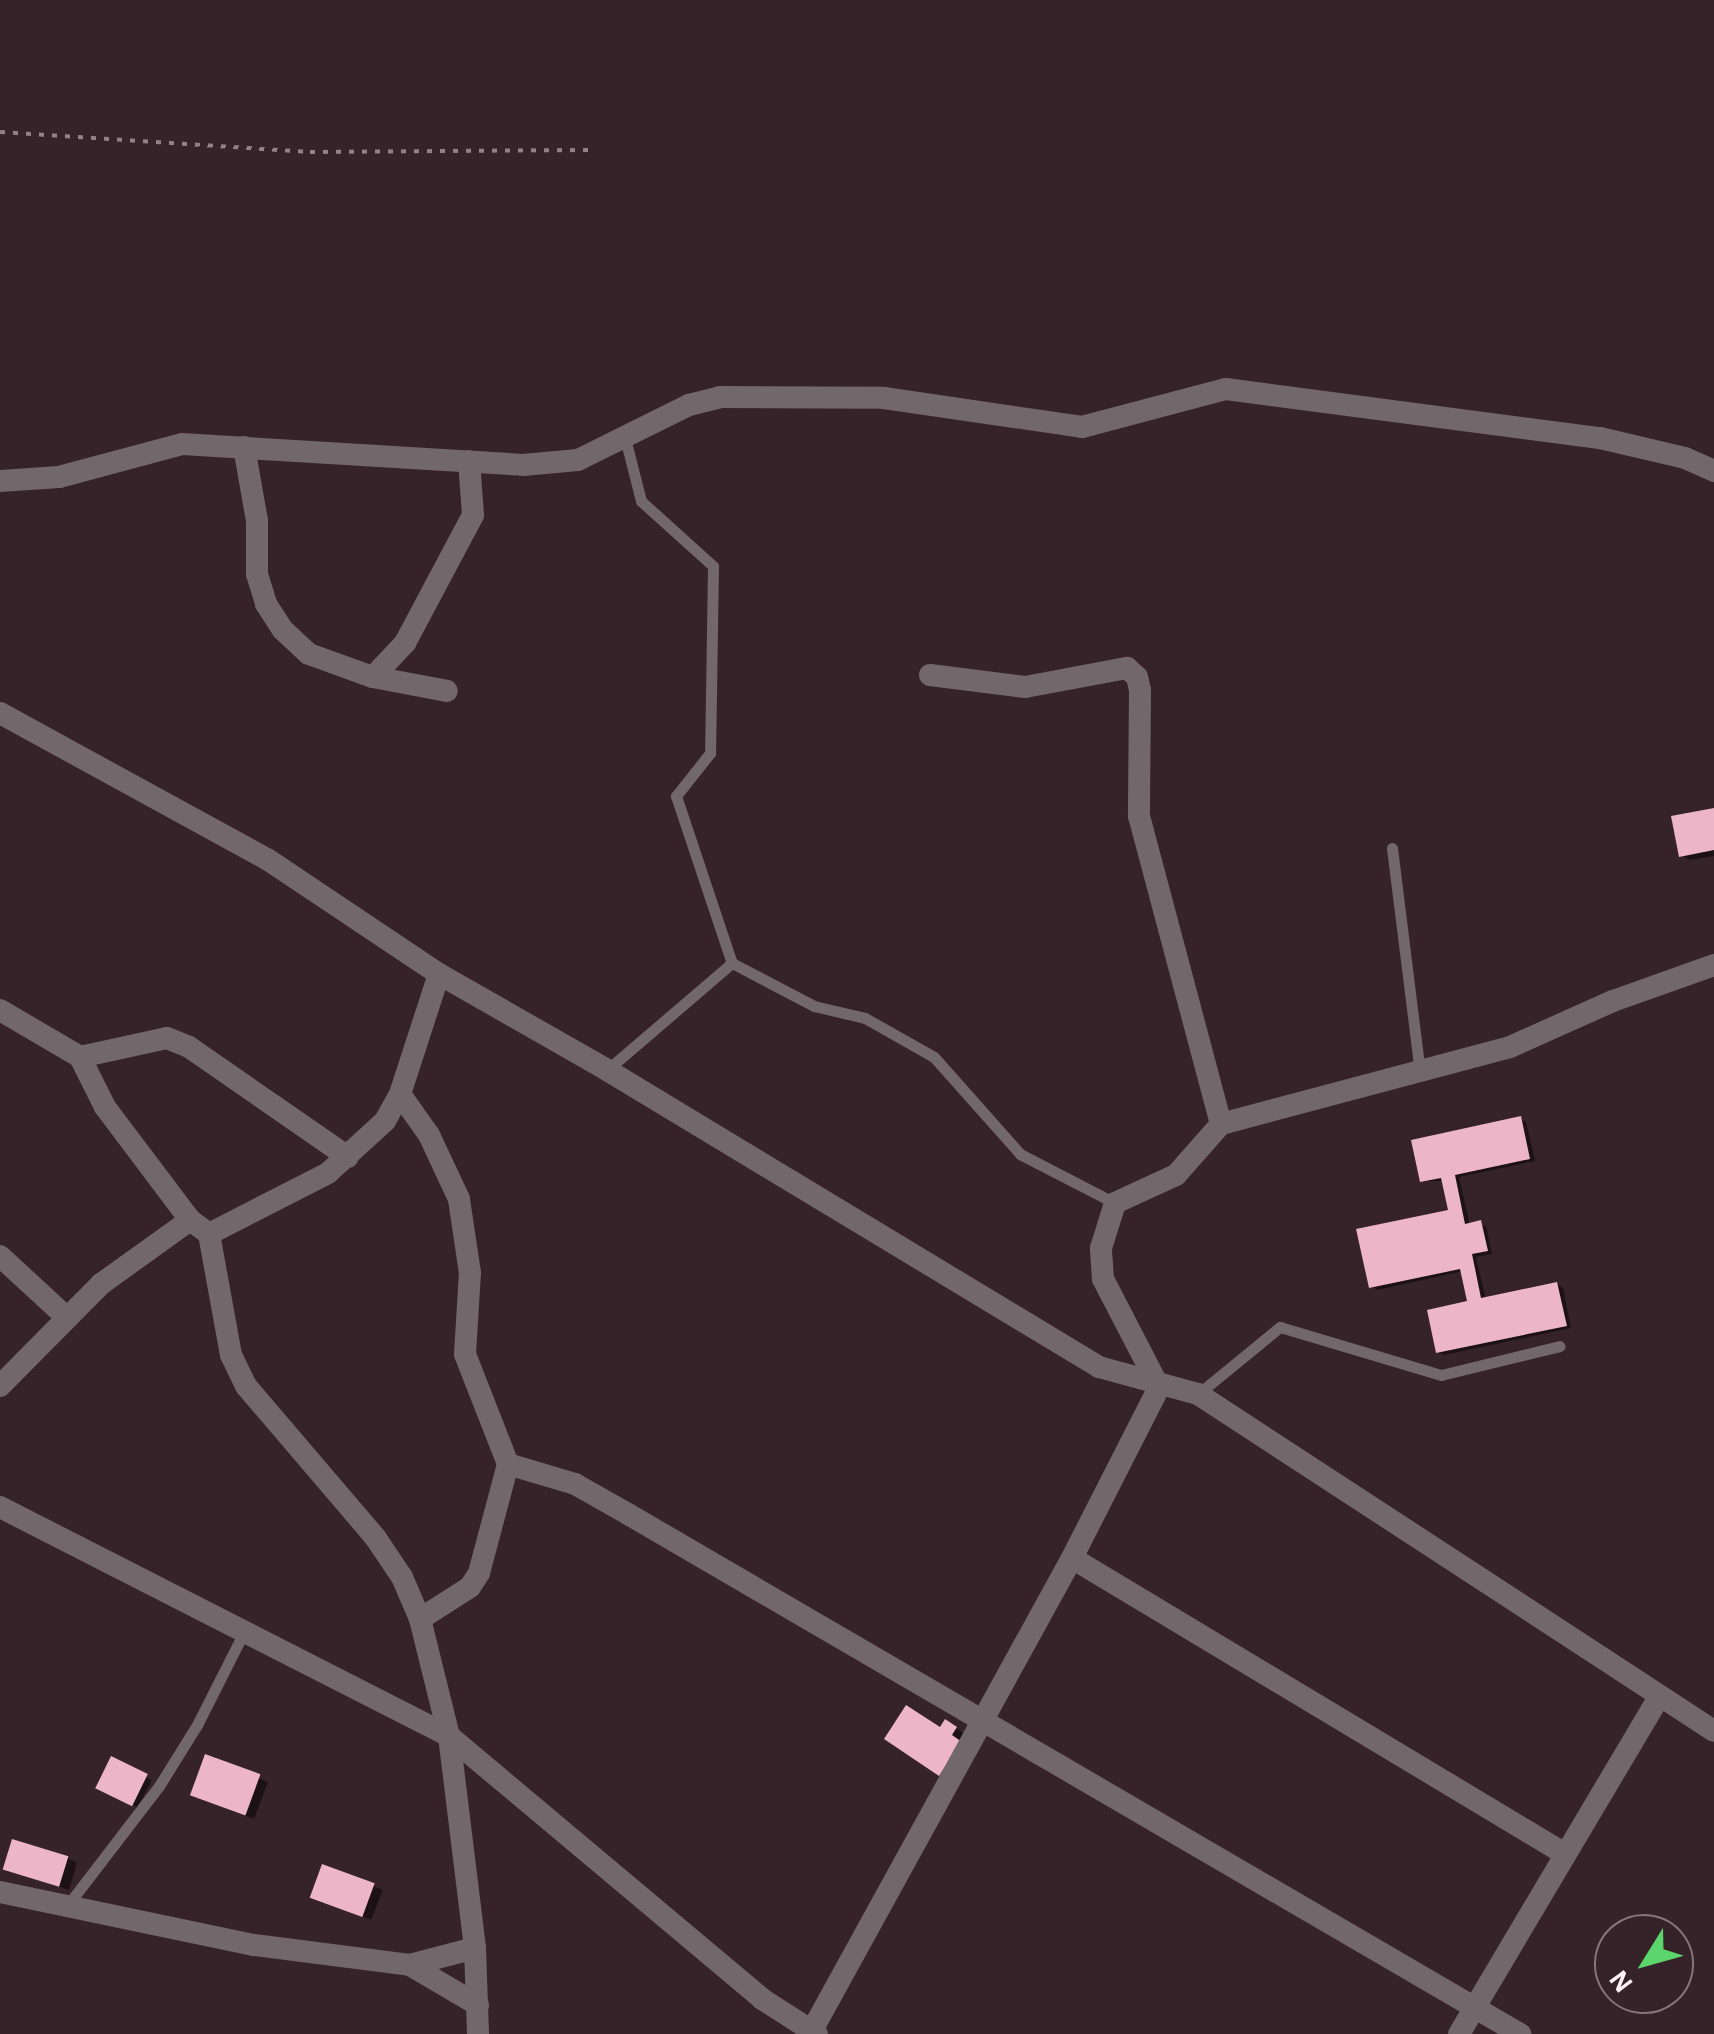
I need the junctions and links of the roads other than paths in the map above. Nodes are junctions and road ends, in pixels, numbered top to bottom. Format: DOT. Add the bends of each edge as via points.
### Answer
graph roads {
  1 [pos="625,438"];
  2 [pos="244,447"];
  3 [pos="469,461"];
  4 [pos="1714,471"];
  5 [pos="0,481"];
  6 [pos="930,676"];
  7 [pos="373,677"];
  8 [pos="447,692"];
  9 [pos="0,713"];
  10 [pos="1392,848"];
  11 [pos="732,964"];
  12 [pos="1714,965"];
  13 [pos="438,974"];
  14 [pos="0,1010"];
  15 [pos="80,1057"];
  16 [pos="606,1070"];
  17 [pos="1420,1074"];
  18 [pos="400,1094"];
  19 [pos="1221,1124"];
  20 [pos="348,1157"];
  21 [pos="1115,1202"];
  22 [pos="190,1220"];
  23 [pos="210,1234"];
  24 [pos="0,1256"];
  25 [pos="66,1317"];
  26 [pos="1560,1346"];
  27 [pos="0,1386"];
  28 [pos="1159,1387"];
  29 [pos="1198,1394"];
  30 [pos="508,1464"];
  31 [pos="0,1507"];
  32 [pos="1072,1558"];
  33 [pos="420,1619"];
  34 [pos="245,1630"];
  35 [pos="1658,1698"];
  36 [pos="982,1723"];
  37 [pos="1714,1731"];
  38 [pos="449,1736"];
  39 [pos="1565,1854"];
  40 [pos="0,1892"];
  41 [pos="68,1906"];
  42 [pos="475,1948"];
  43 [pos="410,1965"];
  44 [pos="478,2005"];
  45 [pos="1475,2007"];
  46 [pos="813,2033"];
  47 [pos="478,2034"];
  48 [pos="1459,2034"];
  49 [pos="1520,2034"];
  1 -- 3 [label="street" via="578,460"];
  1 -- 4 [label="street" via="720,397 884,398 1082,428 1226,389 1600,438"];
  1 -- 11 [label="lane" via="641,500 713,566 710,753 676,796"];
  2 -- 3 [label="street"];
  2 -- 5 [label="street" via="182,444 59,477"];
  2 -- 7 [label="street" via="266,604 309,654"];
  3 -- 7 [label="street" via="473,515 405,643"];
  6 -- 19 [label="street" via="1024,687 1127,668 1137,678 1138,816"];
  7 -- 8 [label="street"];
  9 -- 13 [label="street" via="267,859"];
  10 -- 17 [label="lane"];
  11 -- 16 [label="lane"];
  11 -- 21 [label="lane" via="814,1006 864,1018 934,1057 1020,1154"];
  12 -- 17 [label="street" via="1510,1047"];
  13 -- 16 [label="street"];
  13 -- 18 [label="street"];
  14 -- 15 [label="street"];
  15 -- 20 [label="street" via="167,1038"];
  15 -- 22 [label="street" via="105,1107"];
  16 -- 28 [label="street" via="1100,1367"];
  17 -- 19 [label="street"];
  18 -- 20 [label="street"];
  18 -- 30 [label="street" via="429,1135 459,1199 470,1272 465,1354"];
  19 -- 21 [label="street" via="1176,1176"];
  20 -- 23 [label="street"];
  21 -- 28 [label="street" via="1101,1248 1103,1279"];
  22 -- 23 [label="street"];
  22 -- 25 [label="street"];
  23 -- 33 [label="street" via="231,1355 246,1386 374,1537"];
  24 -- 25 [label="street"];
  25 -- 27 [label="street"];
  26 -- 29 [label="lane" via="1441,1376 1280,1327"];
  28 -- 29 [label="street"];
  28 -- 32 [label="street"];
  29 -- 35 [label="street"];
  30 -- 33 [label="street" via="478,1574 470,1587"];
  30 -- 36 [label="street" via="575,1484"];
  31 -- 34 [label="street"];
  32 -- 36 [label="street"];
  32 -- 39 [label="street"];
  33 -- 38 [label="street"];
  34 -- 38 [label="street"];
  34 -- 41 [label="lane" via="159,1786"];
  35 -- 37 [label="street"];
  35 -- 39 [label="street"];
  36 -- 45 [label="street"];
  36 -- 46 [label="street"];
  38 -- 42 [label="street"];
  38 -- 46 [label="street" via="762,1999"];
  39 -- 45 [label="street"];
  40 -- 41 [label="street"];
  41 -- 43 [label="street" via="254,1945"];
  42 -- 43 [label="street"];
  42 -- 44 [label="street"];
  43 -- 44 [label="street"];
  44 -- 47 [label="street"];
  45 -- 48 [label="street"];
  45 -- 49 [label="street"];
}
